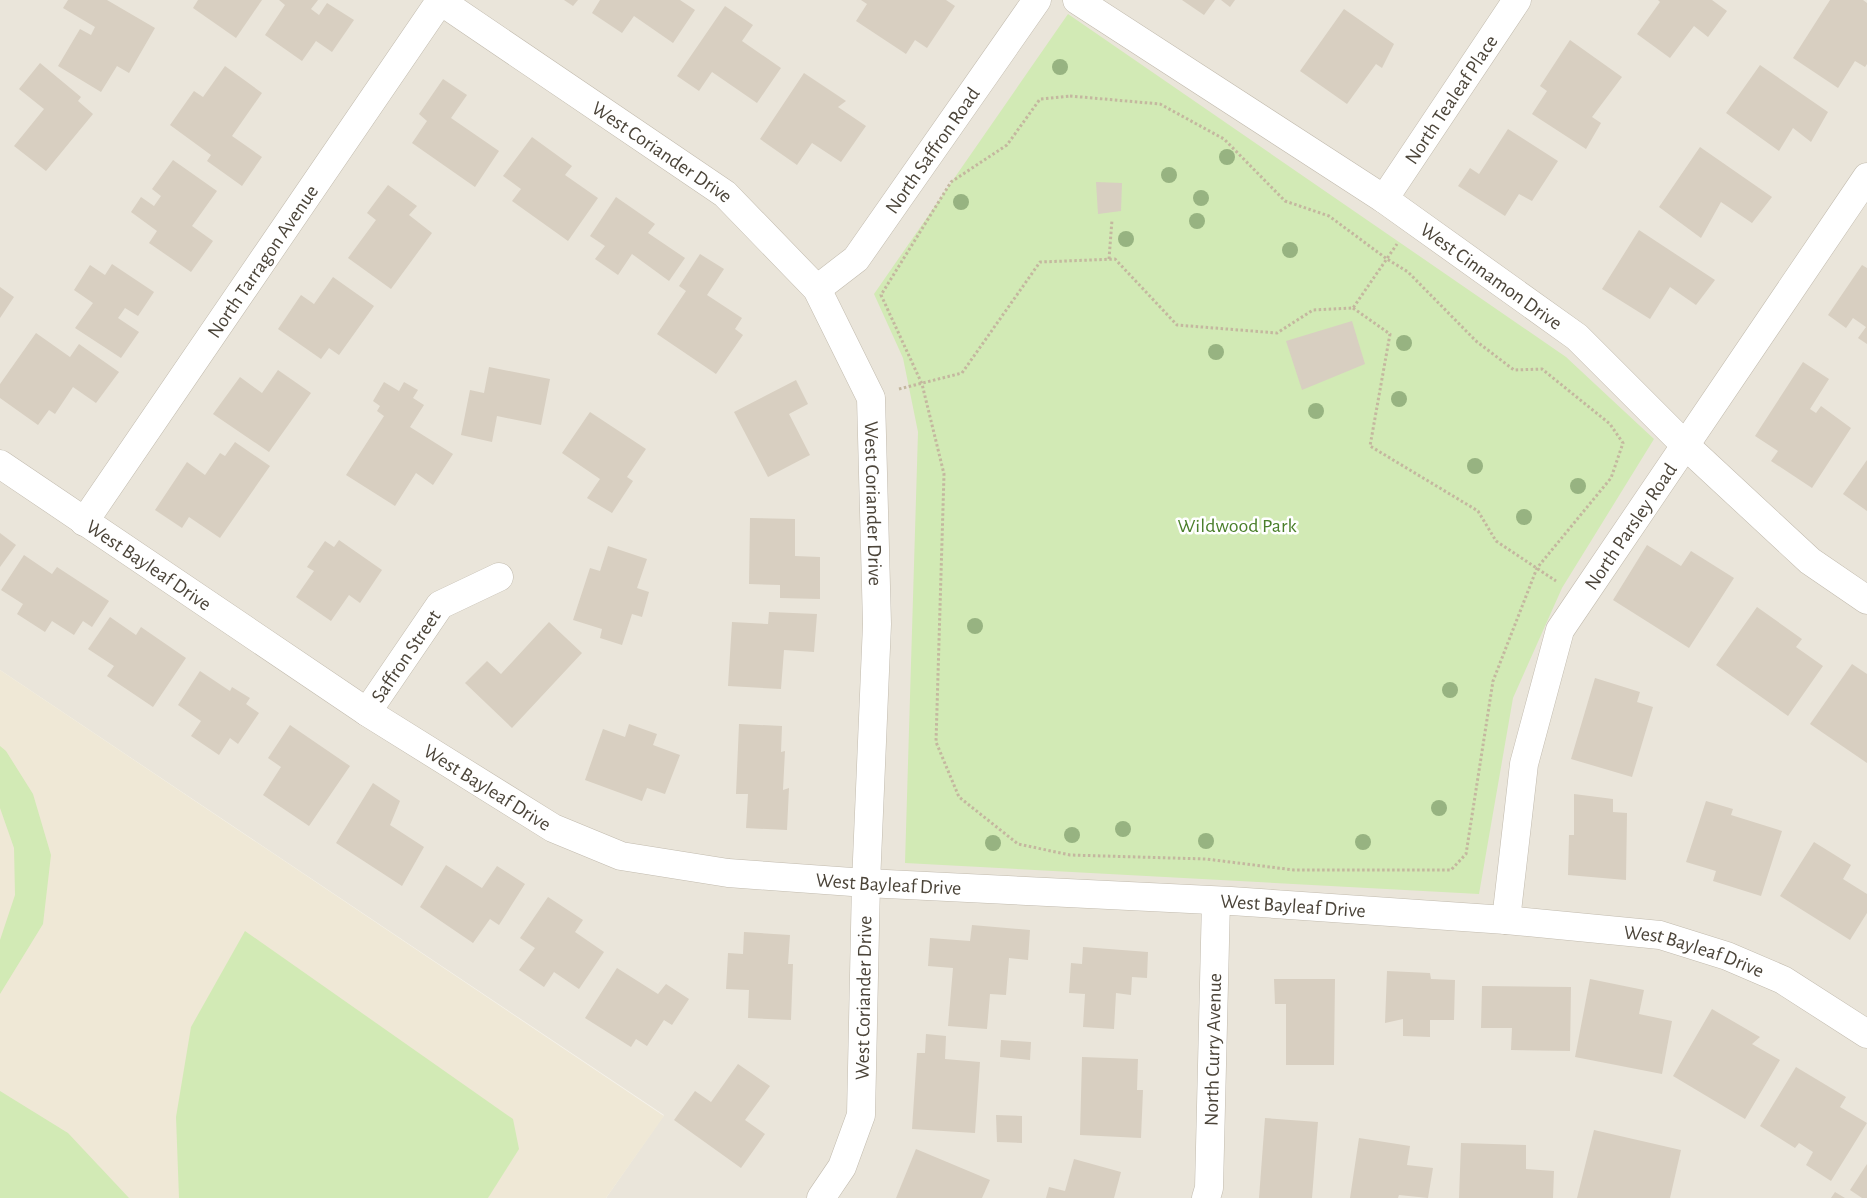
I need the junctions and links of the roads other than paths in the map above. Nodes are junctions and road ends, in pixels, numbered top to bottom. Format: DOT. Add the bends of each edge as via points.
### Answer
graph roads {
  1 [pos="440,0"];
  2 [pos="1037,0"];
  3 [pos="1077,0"];
  4 [pos="1517,0"];
  5 [pos="1867,177"];
  6 [pos="1384,199"];
  7 [pos="817,289"];
  8 [pos="1685,445"];
  9 [pos="0,464"];
  10 [pos="84,522"];
  11 [pos="499,577"];
  12 [pos="1867,600"];
  13 [pos="368,712"];
  14 [pos="866,883"];
  15 [pos="1216,900"];
  16 [pos="1506,920"];
  17 [pos="1867,1034"];
  18 [pos="821,1198"];
  19 [pos="1206,1198"];
  1 -- 7 [label="street, West Coriander Drive" via="725,194"];
  1 -- 10 [label="street, North Tarragon Avenue"];
  2 -- 7 [label="street, North Saffron Road" via="856,259"];
  3 -- 6 [label="street, West Cinnamon Drive"];
  4 -- 6 [label="street, North Tealeaf Place"];
  5 -- 8 [label="street, North Parsley Road"];
  6 -- 8 [label="street, West Cinnamon Drive" via="1577,337"];
  7 -- 14 [label="street, West Coriander Drive" via="871,398 877,624"];
  8 -- 12 [label="street, West Cinnamon Drive" via="1810,560"];
  8 -- 16 [label="street, North Parsley Road" via="1560,630 1524,764"];
  9 -- 10 [label="street, West Bayleaf Drive"];
  10 -- 13 [label="street, West Bayleaf Drive"];
  11 -- 13 [label="street, Saffron Street" via="440,606"];
  13 -- 14 [label="street, West Bayleaf Drive" via="553,828 622,856 728,873"];
  14 -- 15 [label="street, West Bayleaf Drive"];
  14 -- 18 [label="street, West Coriander Drive" via="861,1114 842,1167"];
  15 -- 16 [label="street, West Bayleaf Drive"];
  15 -- 19 [label="street, North Curry Avenue" via="1209,1188"];
  16 -- 17 [label="street, West Bayleaf Drive" via="1670,938 1727,956 1783,980"];
}
